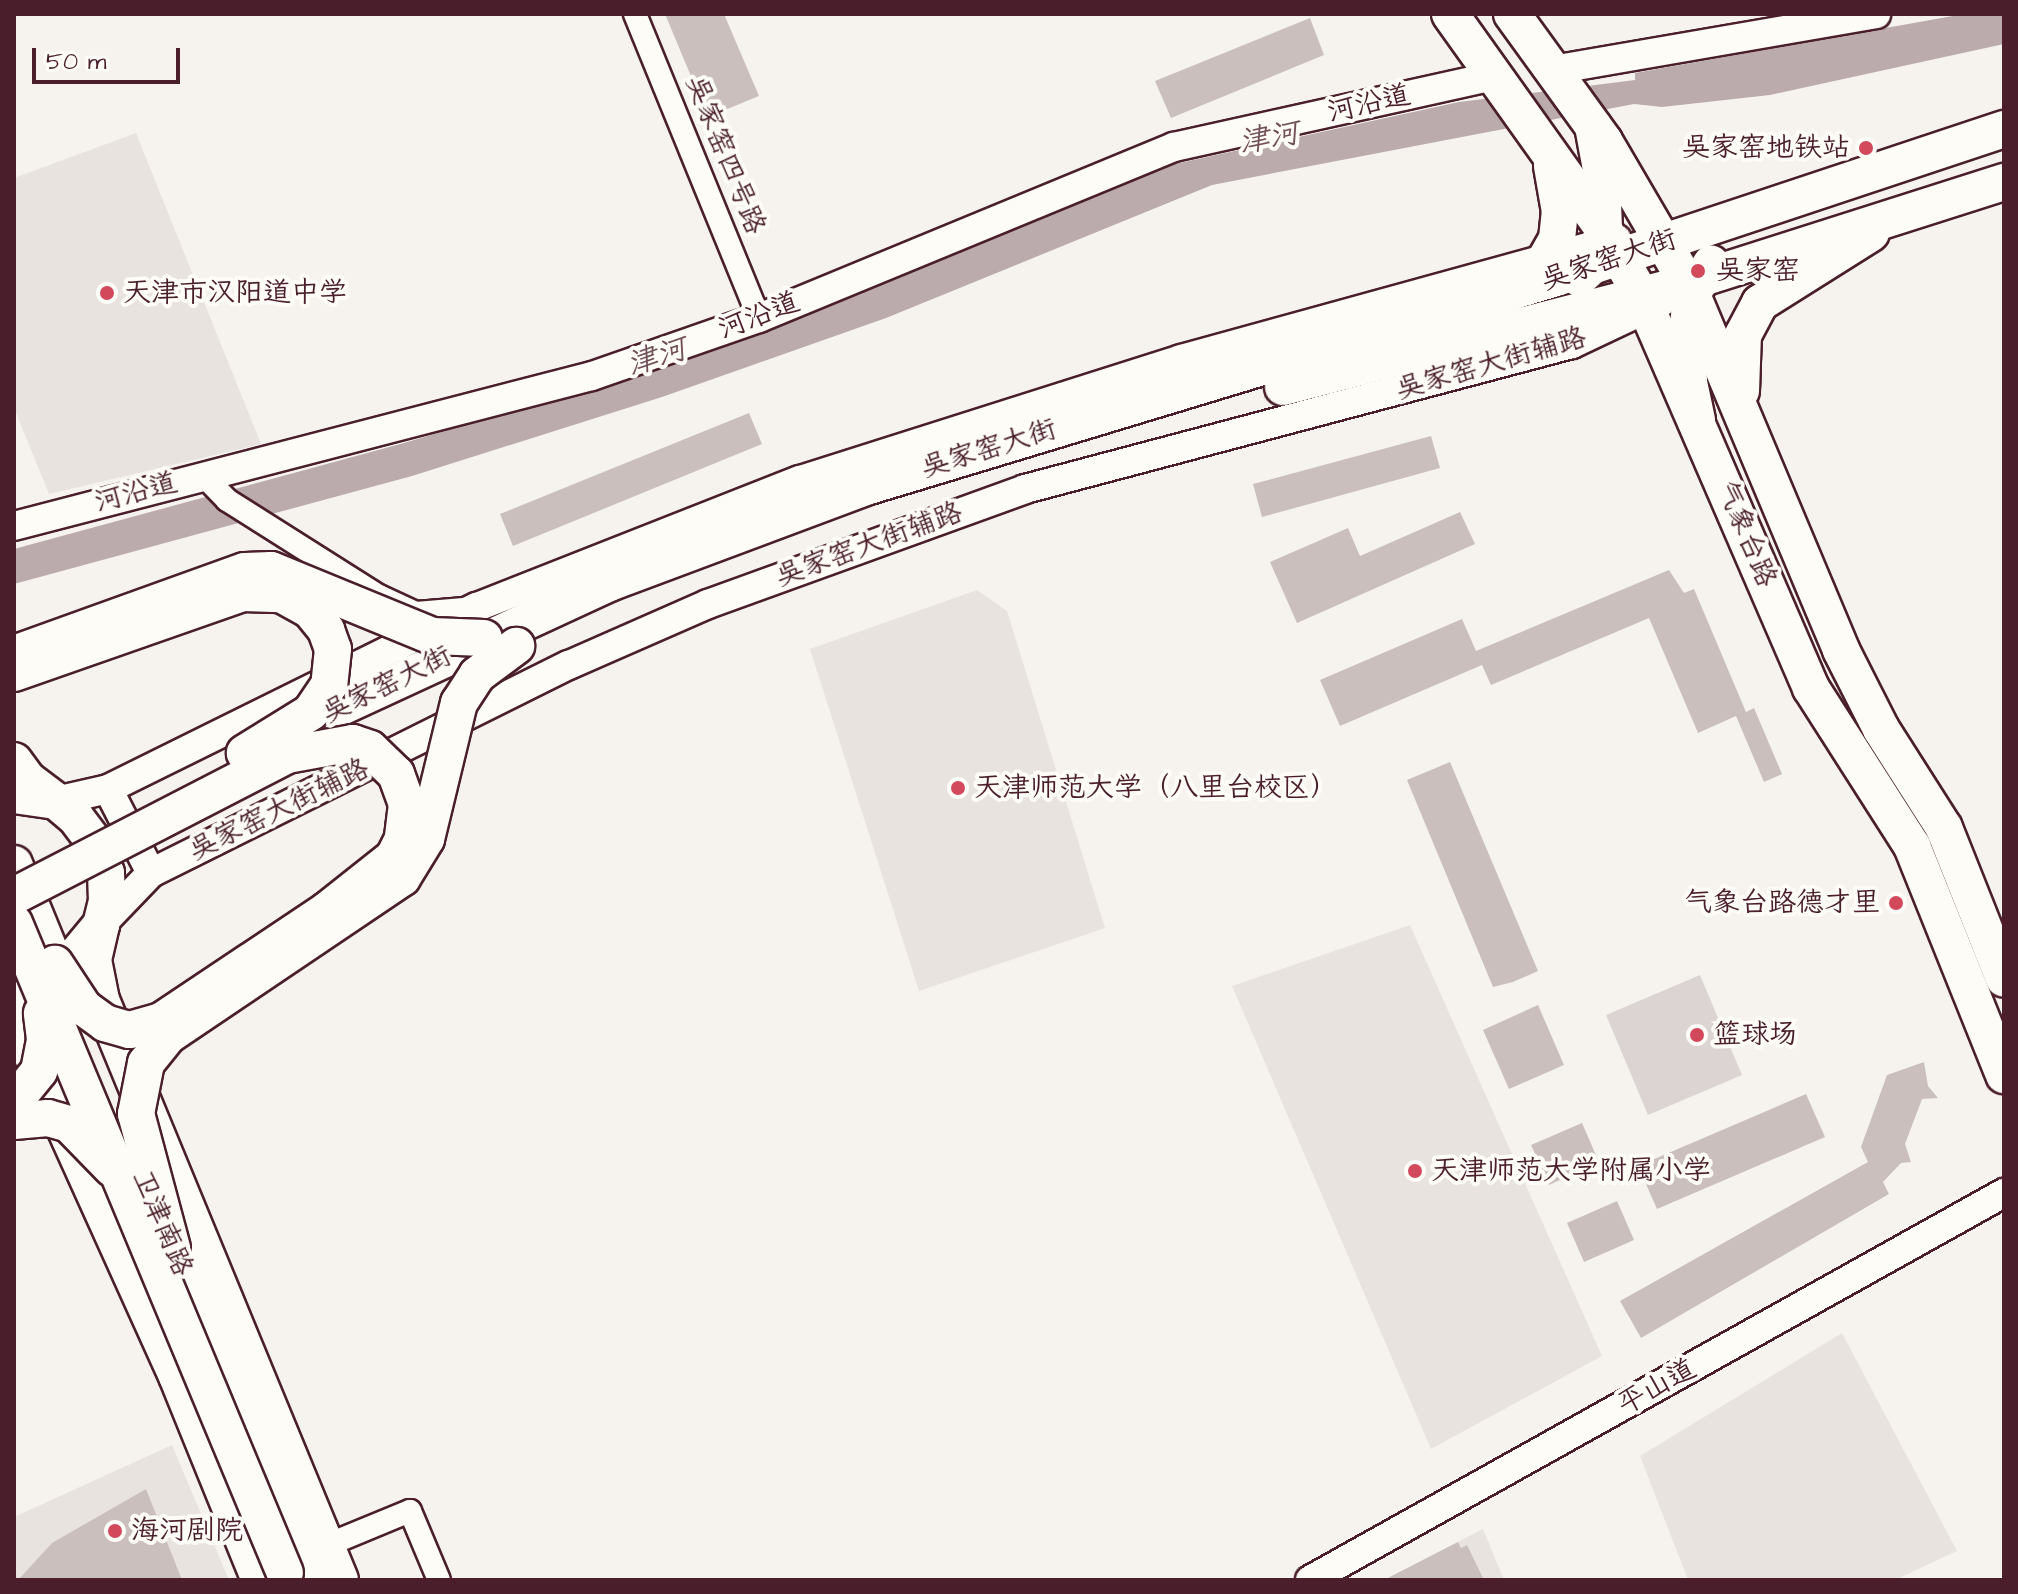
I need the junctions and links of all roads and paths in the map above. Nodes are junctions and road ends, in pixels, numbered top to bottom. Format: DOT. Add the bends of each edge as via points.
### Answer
graph roads {
  1 [pos="635,14"];
  2 [pos="1450,14"];
  3 [pos="1512,14"];
  4 [pos="1876,14"];
  5 [pos="1556,73"];
  6 [pos="1498,83"];
  7 [pos="1593,126"];
  8 [pos="2004,129"];
  9 [pos="1546,149"];
  10 [pos="2004,182"];
  11 [pos="1789,201"];
  12 [pos="1906,214"];
  13 [pos="1666,242"];
  14 [pos="1605,247"];
  15 [pos="1551,253"];
  16 [pos="1693,285"];
  17 [pos="1565,291"];
  18 [pos="1489,298"];
  19 [pos="1636,302"];
  20 [pos="759,318"];
  21 [pos="1686,343"];
  22 [pos="1384,361"];
  23 [pos="1234,388"];
  24 [pos="1744,417"];
  25 [pos="1697,420"];
  26 [pos="203,475"];
  27 [pos="14,526"];
  28 [pos="492,630"];
  29 [pos="14,654"];
  30 [pos="14,673"];
  31 [pos="277,748"];
  32 [pos="14,761"];
  33 [pos="108,789"];
  34 [pos="14,795"];
  35 [pos="56,801"];
  36 [pos="14,867"];
  37 [pos="151,873"];
  38 [pos="14,896"];
  39 [pos="14,923"];
  40 [pos="101,925"];
  41 [pos="33,972"];
  42 [pos="2004,979"];
  43 [pos="14,1015"];
  44 [pos="2004,1075"];
  45 [pos="14,1102"];
  46 [pos="14,1121"];
  47 [pos="113,1169"];
  48 [pos="2004,1193"];
  49 [pos="172,1248"];
  50 [pos="296,1570"];
  51 [pos="340,1580"];
  52 [pos="439,1580"];
  53 [pos="1310,1580"];
  1 -- 20 [label="street, 吴家窑四号路"];
  2 -- 6 [label="main road, 气象台路"];
  3 -- 5 [label="main road, 气象台路"];
  4 -- 5 [label="street"];
  5 -- 7 [label="main road, 气象台路"];
  6 -- 9 [label="main road, 气象台路"];
  6 -- 20 [label="street, 河沿道" via="1174,147"];
  7 -- 13 [label="main road, 气象台路"];
  7 -- 14 [label="main road"];
  8 -- 11 [label="main road, 吴家窑大街"];
  9 -- 14 [label="main road, 气象台路"];
  9 -- 15 [label="main road" via="1560,212"];
  10 -- 12 [label="main road, 吴家窑大街"];
  11 -- 13 [label="main road, 吴家窑大街"];
  11 -- 16 [label="main road" via="1745,230"];
  12 -- 16 [label="main road, 吴家窑大街"];
  12 -- 24 [label="main road" via="1806,270 1760,303 1739,355"];
  13 -- 14 [label="main road, 吴家窑大街"];
  13 -- 16 [label="main road, 气象台路"];
  14 -- 15 [label="street"];
  14 -- 17 [label="main road"];
  14 -- 18 [label="main road, 吴家窑大街"];
  14 -- 19 [label="main road, 气象台路"];
  15 -- 18 [label="main road" via="1536,276"];
  15 -- 28 [label="street" via="922,439 669,529"];
  16 -- 19 [label="main road, 吴家窑大街"];
  16 -- 21 [label="main road"];
  16 -- 24 [label="main road, 气象台路"];
  17 -- 18 [label="main road"];
  17 -- 19 [label="main road"];
  17 -- 22 [label="main road" via="1447,330"];
  18 -- 23 [label="main road, 吴家窑大街"];
  19 -- 21 [label="main road"];
  19 -- 22 [label="main road, 吴家窑大街"];
  19 -- 25 [label="main road, 气象台路"];
  19 -- 37 [label="street, 吴家窑大街辅路" via="1572,344 1025,489 708,604 569,665"];
  20 -- 26 [label="street, 河沿道" via="592,376"];
  21 -- 24 [label="main road"];
  21 -- 25 [label="main road"];
  22 -- 23 [label="main road, 吴家窑大街"];
  23 -- 28 [label="main road, 吴家窑大街" via="869,486"];
  24 -- 42 [label="main road, 气象台路" via="1841,650 1881,729 1944,828"];
  25 -- 44 [label="main road, 气象台路" via="1820,706 1912,846"];
  26 -- 27 [label="street, 河沿道"];
  26 -- 28 [label="street" via="261,523 366,589 416,613"];
  28 -- 29 [label="main road, bridge" via="432,636 294,577 271,570 245,571"];
  28 -- 31 [label="main road, 吴家窑大街, bridge"];
  28 -- 33 [label="street"];
  28 -- 49 [label="main road, bridge" via="477,675 459,703 426,839 402,878 169,1035 146,1063 136,1114"];
  30 -- 31 [label="main road, bridge" via="243,593 281,594 310,610 326,630 333,666 329,685 311,712"];
  31 -- 36 [label="main road, 吴家窑大街, bridge"];
  31 -- 38 [label="main road, 吴家窑大街, bridge"];
  31 -- 41 [label="main road, bridge" via="353,743 388,763 403,788 407,819 403,839 382,869 266,954 144,1028 118,1028 93,1016"];
  32 -- 35 [label="main road" via="28,780"];
  33 -- 35 [label="street"];
  33 -- 37 [label="street"];
  34 -- 35 [label="main road"];
  35 -- 40 [label="main road" via="95,843 106,873"];
  36 -- 41 [label="main road, 卫津南路"];
  37 -- 40 [label="street, 吴家窑大街辅路"];
  39 -- 41 [label="main road, 卫津南路, bridge"];
  40 -- 41 [label="main road" via="67,966 45,978"];
  40 -- 50 [label="main road" via="93,960 101,1000"];
  41 -- 45 [label="main road, bridge" via="42,1009 44,1056 32,1084"];
  41 -- 47 [label="main road, 卫津南路, bridge"];
  41 -- 49 [label="main road, 卫津南路, bridge"];
  43 -- 50 [label="main road" via="177,1376"];
  46 -- 47 [label="main road, bridge" via="48,1118 69,1124"];
  47 -- 50 [label="main road, 卫津南路, bridge"];
  48 -- 53 [label="street, 平山道"];
  49 -- 50 [label="main road, 卫津南路"];
  50 -- 51 [label="main road"];
  50 -- 52 [label="street" via="410,1511"];
}
